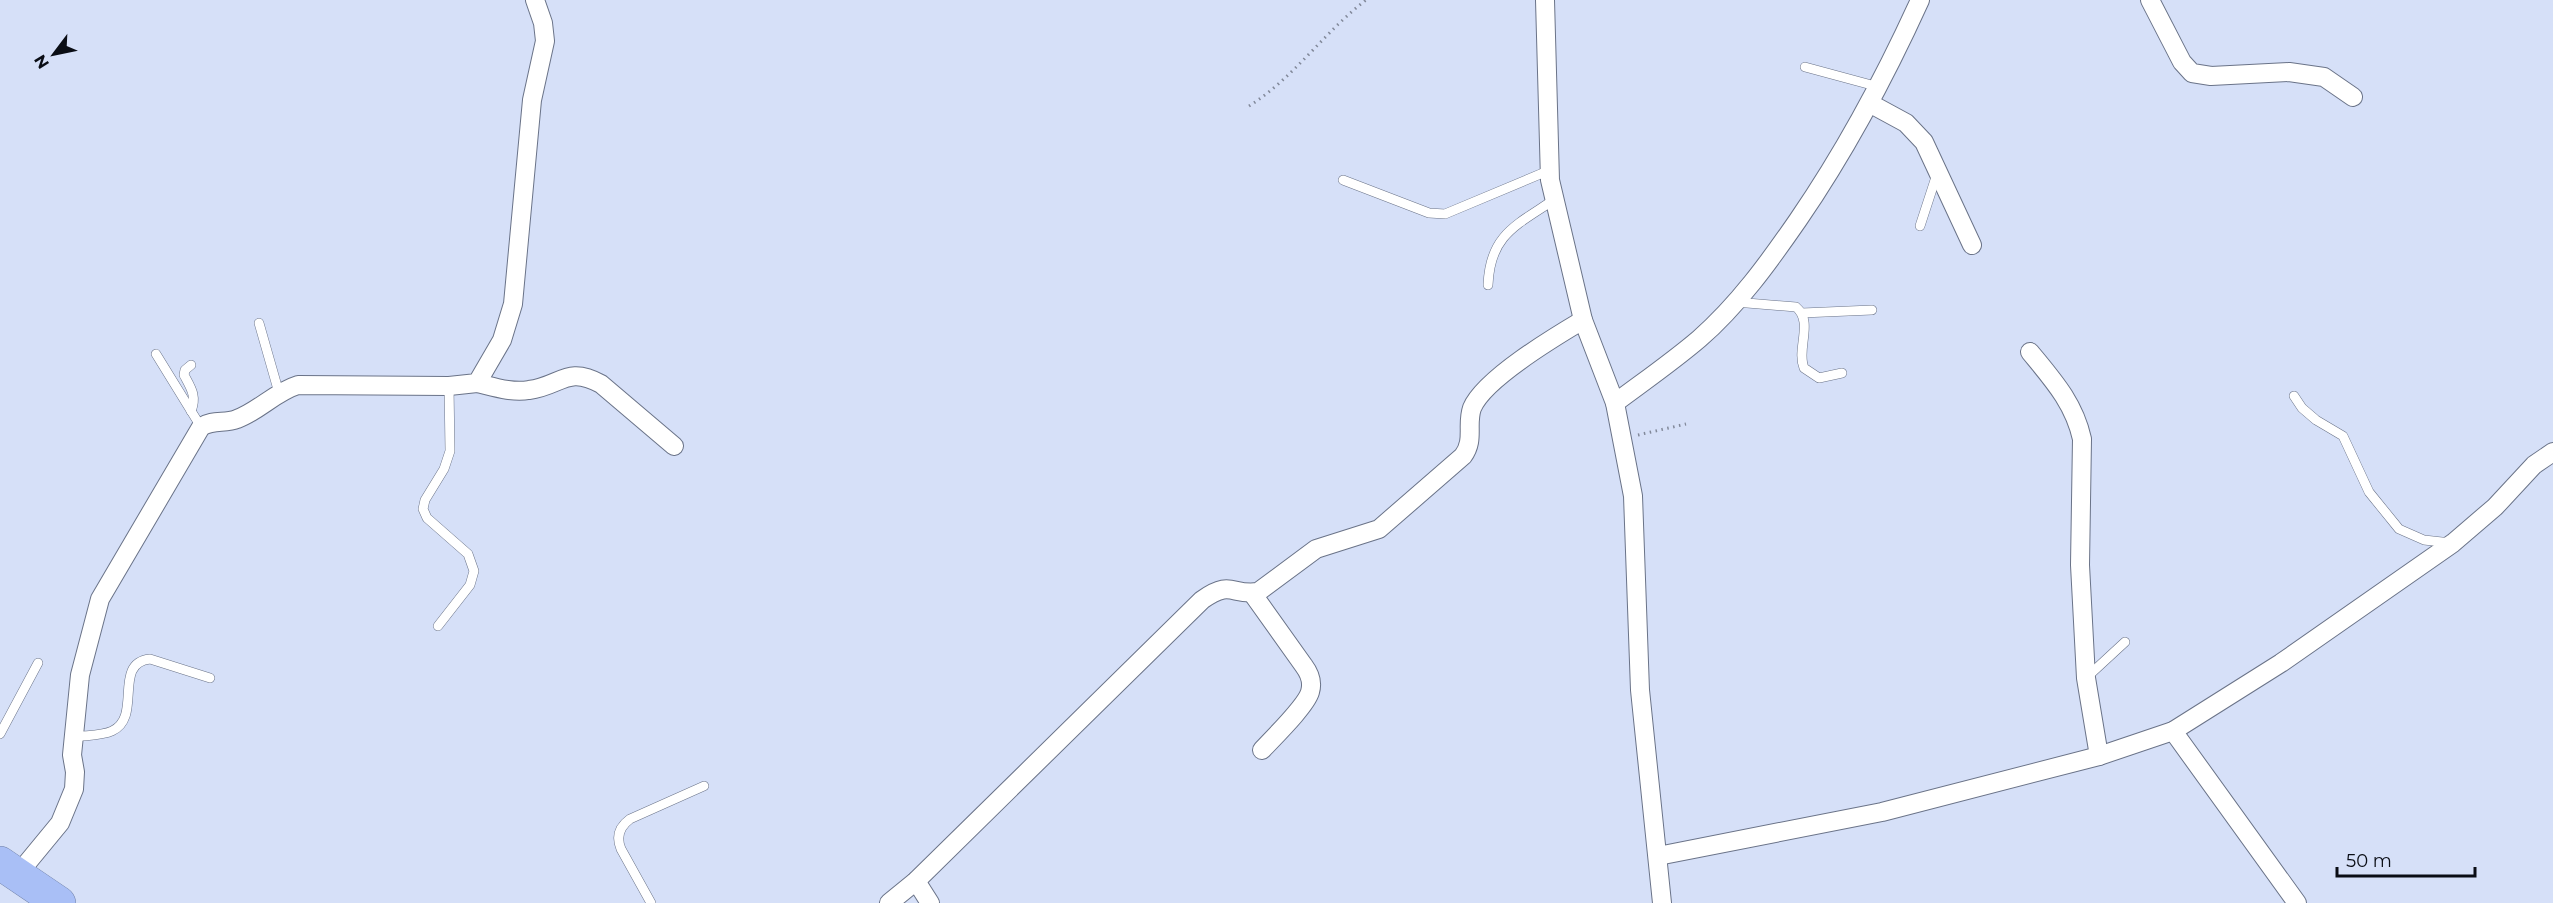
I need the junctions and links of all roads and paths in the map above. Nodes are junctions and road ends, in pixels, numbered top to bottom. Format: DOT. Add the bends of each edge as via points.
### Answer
graph roads {
  1 [pos="535,0"];
  2 [pos="1366,0"];
  3 [pos="1545,0"];
  4 [pos="1920,0"];
  5 [pos="2150,0"];
  6 [pos="1805,67"];
  7 [pos="1875,95"];
  8 [pos="2353,97"];
  9 [pos="1249,106"];
  10 [pos="1938,169"];
  11 [pos="1550,170"];
  12 [pos="1343,180"];
  13 [pos="1555,199"];
  14 [pos="1920,226"];
  15 [pos="1972,245"];
  16 [pos="1488,285"];
  17 [pos="1735,302"];
  18 [pos="1872,310"];
  19 [pos="1802,313"];
  20 [pos="1583,320"];
  21 [pos="258,323"];
  22 [pos="2030,352"];
  23 [pos="156,354"];
  24 [pos="191,365"];
  25 [pos="1842,373"];
  26 [pos="477,383"];
  27 [pos="449,386"];
  28 [pos="279,393"];
  29 [pos="2294,396"];
  30 [pos="1615,403"];
  31 [pos="196,419"];
  32 [pos="1686,424"];
  33 [pos="1622,438"];
  34 [pos="675,446"];
  35 [pos="2553,452"];
  36 [pos="2453,543"];
  37 [pos="1252,593"];
  38 [pos="438,626"];
  39 [pos="2125,642"];
  40 [pos="38,663"];
  41 [pos="210,678"];
  42 [pos="2086,678"];
  43 [pos="2173,731"];
  44 [pos="0,734"];
  45 [pos="74,737"];
  46 [pos="1262,750"];
  47 [pos="2099,756"];
  48 [pos="704,786"];
  49 [pos="1658,855"];
  50 [pos="9,868"];
  51 [pos="916,881"];
  52 [pos="59,903"];
  53 [pos="651,903"];
  54 [pos="889,903"];
  55 [pos="930,903"];
  56 [pos="1662,903"];
  57 [pos="2296,903"];
  1 -- 26 [label="street" via="545,41 532,100 513,304 502,340"];
  2 -- 9 [label="path" via="1264,97"];
  3 -- 11 [label="street"];
  4 -- 7 [label="street"];
  5 -- 8 [label="street" via="2181,62 2192,73 2211,76 2289,72 2324,77"];
  6 -- 7 [label="lane"];
  7 -- 10 [label="street" via="1915,131"];
  7 -- 17 [label="street" via="1819,189"];
  10 -- 14 [label="lane"];
  10 -- 15 [label="street"];
  11 -- 12 [label="lane" via="1445,214 1429,213"];
  11 -- 13 [label="street"];
  13 -- 16 [label="lane" via="1501,239 1489,265"];
  13 -- 20 [label="street"];
  17 -- 19 [label="lane" via="1792,305"];
  17 -- 30 [label="street" via="1699,338"];
  18 -- 19 [label="lane"];
  19 -- 25 [label="lane" via="1804,368 1819,378"];
  20 -- 30 [label="street"];
  20 -- 37 [label="street" via="1533,351 1480,395 1470,414 1468,449 1389,522 1369,533 1316,549 1264,590"];
  21 -- 28 [label="lane"];
  22 -- 42 [label="street" via="2064,393 2082,440 2080,565"];
  23 -- 31 [label="lane"];
  24 -- 31 [label="lane" via="184,375 194,393"];
  26 -- 27 [label="street"];
  26 -- 34 [label="street" via="523,391 570,375 588,377"];
  27 -- 28 [label="street" via="298,385"];
  27 -- 38 [label="lane" via="450,451 423,509 427,518 468,554 474,571 470,585"];
  28 -- 31 [label="street" via="235,420"];
  29 -- 36 [label="lane" via="2316,420 2343,436 2369,492 2399,529 2424,540"];
  30 -- 33 [label="street"];
  31 -- 45 [label="street" via="100,599 80,675"];
  32 -- 33 [label="path"];
  33 -- 49 [label="street" via="1634,496 1641,690"];
  35 -- 36 [label="street" via="2534,465 2495,507"];
  36 -- 43 [label="street" via="2281,663"];
  37 -- 46 [label="street" via="1304,666 1311,686 1308,698"];
  37 -- 51 [label="street" via="1226,588 1202,600"];
  39 -- 42 [label="lane"];
  40 -- 44 [label="lane"];
  41 -- 45 [label="lane" via="144,660 129,676 129,707 123,722 110,732"];
  42 -- 47 [label="street"];
  43 -- 47 [label="street"];
  43 -- 57 [label="street"];
  45 -- 50 [label="street" via="74,789 60,823"];
  47 -- 49 [label="street" via="1882,812"];
  48 -- 53 [label="lane" via="630,819 621,828 618,842"];
  49 -- 56 [label="street"];
  50 -- 52 [label="highway"];
  51 -- 54 [label="street"];
  51 -- 55 [label="street"];
}
